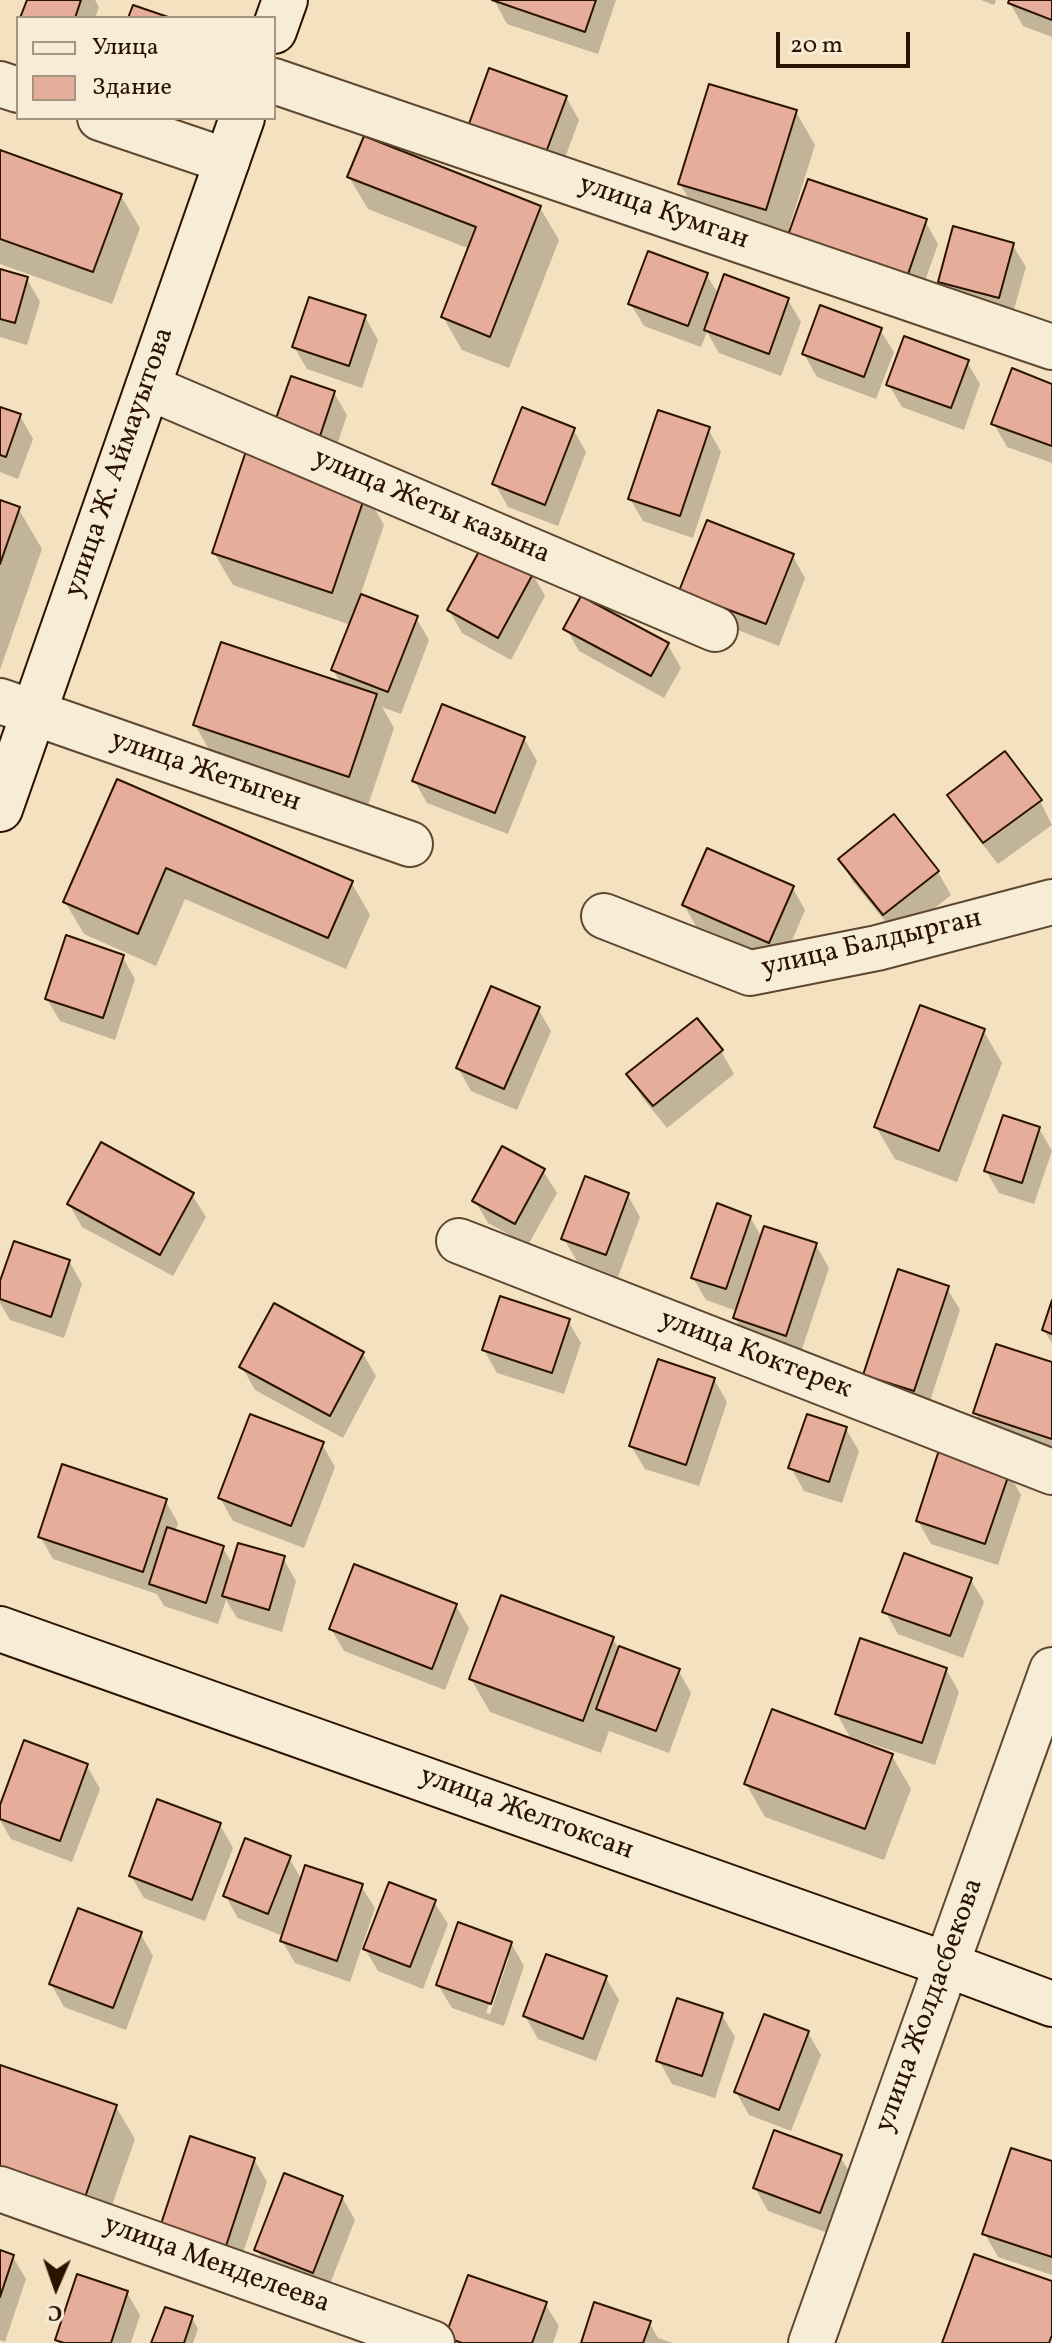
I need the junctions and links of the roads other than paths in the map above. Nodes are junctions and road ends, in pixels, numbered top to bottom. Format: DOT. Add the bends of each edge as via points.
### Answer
graph roads {
  1 [pos="285,0"];
  2 [pos="276,25"];
  3 [pos="276,82"];
  4 [pos="106,120"];
  5 [pos="241,120"];
  6 [pos="227,161"];
  7 [pos="1052,347"];
  8 [pos="148,387"];
  9 [pos="715,629"];
  10 [pos="17,707"];
  11 [pos="0,809"];
  12 [pos="410,844"];
  13 [pos="1052,902"];
  14 [pos="604,916"];
  15 [pos="459,1241"];
  16 [pos="1052,1472"];
  17 [pos="0,1629"];
  18 [pos="1052,1670"];
  19 [pos="945,1964"];
  20 [pos="1052,2004"];
  21 [pos="0,2189"];
  22 [pos="432,2343"];
  23 [pos="811,2343"];
  1 -- 2 [label="street"];
  3 -- 7 [label="street, улица Кумган"];
  4 -- 6 [label="street"];
  5 -- 6 [label="street, улица Ж. Аймауытова"];
  6 -- 8 [label="street, улица Ж. Аймауытова"];
  8 -- 9 [label="street, улица Жеты казына"];
  8 -- 10 [label="street, улица Ж. Аймауытова"];
  10 -- 11 [label="street, улица Ж. Аймауытова"];
  10 -- 12 [label="street, улица Жетыген"];
  13 -- 14 [label="street, улица Балдырган" via="877,948 750,973"];
  15 -- 16 [label="street, улица Коктерек"];
  17 -- 19 [label="street, улица Желтоксан"];
  18 -- 19 [label="street, улица Жолдасбекова"];
  19 -- 20 [label="street, улица Желтоксан"];
  19 -- 23 [label="street, улица Жолдасбекова"];
  21 -- 22 [label="street, улица Менделеева"];
}
